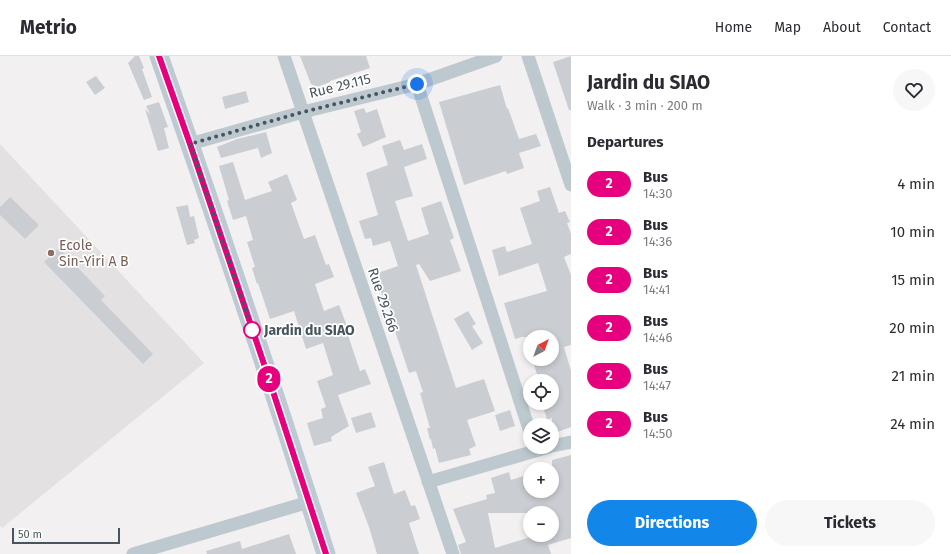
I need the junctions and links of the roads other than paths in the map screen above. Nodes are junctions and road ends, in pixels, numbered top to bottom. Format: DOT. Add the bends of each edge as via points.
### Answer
graph roads {
  1 [pos="159,56"];
  2 [pos="284,56"];
  3 [pos="496,56"];
  4 [pos="528,56"];
  5 [pos="417,84"];
  6 [pos="303,112"];
  7 [pos="190,144"];
  8 [pos="571,185"];
  9 [pos="525,418"];
  10 [pos="571,442"];
  11 [pos="559,445"];
  12 [pos="523,453"];
  13 [pos="428,482"];
  14 [pos="309,502"];
  15 [pos="133,554"];
  16 [pos="326,554"];
  17 [pos="453,554"];
  1 -- 7 [label="street"];
  2 -- 6 [label="street, Rue 29.266"];
  3 -- 5 [label="street, Rue 29.115"];
  4 -- 8 [label="street"];
  5 -- 6 [label="street, Rue 29.115"];
  5 -- 9 [label="street"];
  6 -- 7 [label="street, Rue 29.115"];
  6 -- 13 [label="street, Rue 29.266"];
  7 -- 14 [label="street"];
  10 -- 11 [label="street"];
  12 -- 13 [label="street"];
  13 -- 17 [label="street, Rue 29.266"];
  14 -- 15 [label="street"];
  14 -- 16 [label="street"];
}
